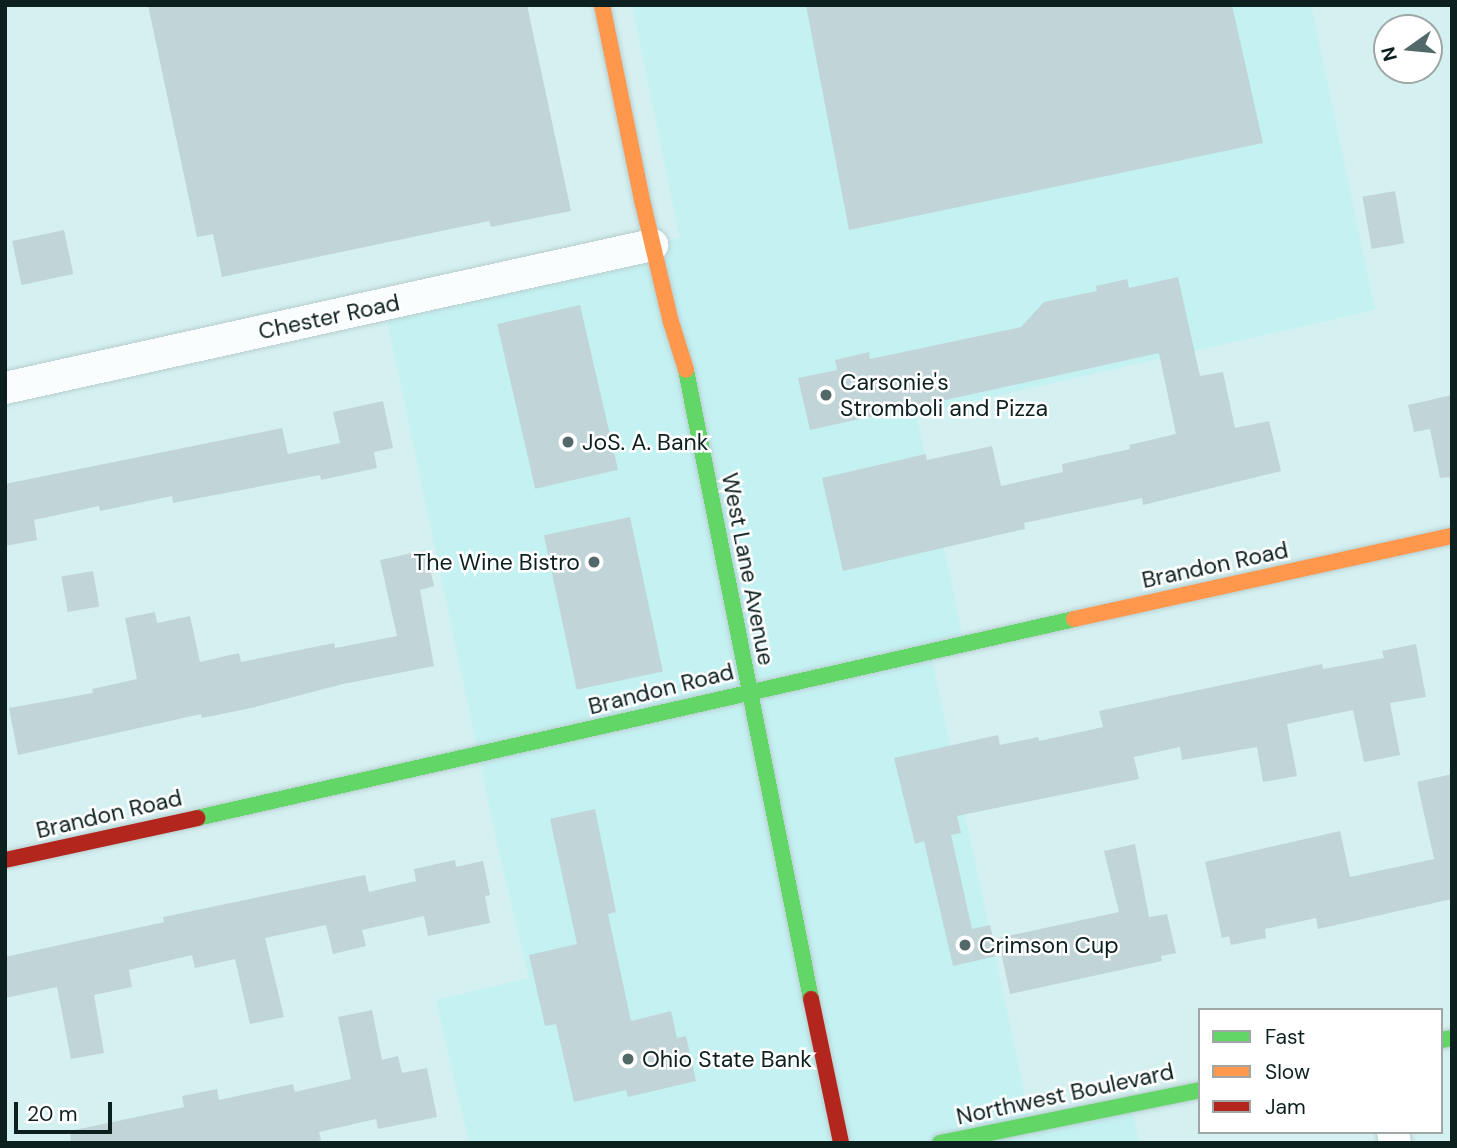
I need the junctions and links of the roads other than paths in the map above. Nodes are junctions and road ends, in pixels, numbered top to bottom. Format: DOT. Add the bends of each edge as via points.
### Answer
graph roads {
  1 [pos="602,5"];
  2 [pos="652,245"];
  3 [pos="5,388"];
  4 [pos="1452,536"];
  5 [pos="748,691"];
  6 [pos="5,860"];
  7 [pos="1198,1090"];
  8 [pos="841,1143"];
  9 [pos="940,1143"];
  1 -- 2 [label="street, West Lane Avenue"];
  2 -- 3 [label="street, Chester Road"];
  2 -- 5 [label="street, West Lane Avenue" via="686,368"];
  4 -- 5 [label="street, Brandon Road"];
  5 -- 6 [label="street, Brandon Road" via="528,745"];
  5 -- 8 [label="street, West Lane Avenue"];
  7 -- 9 [label="street, Northwest Boulevard"];
}
